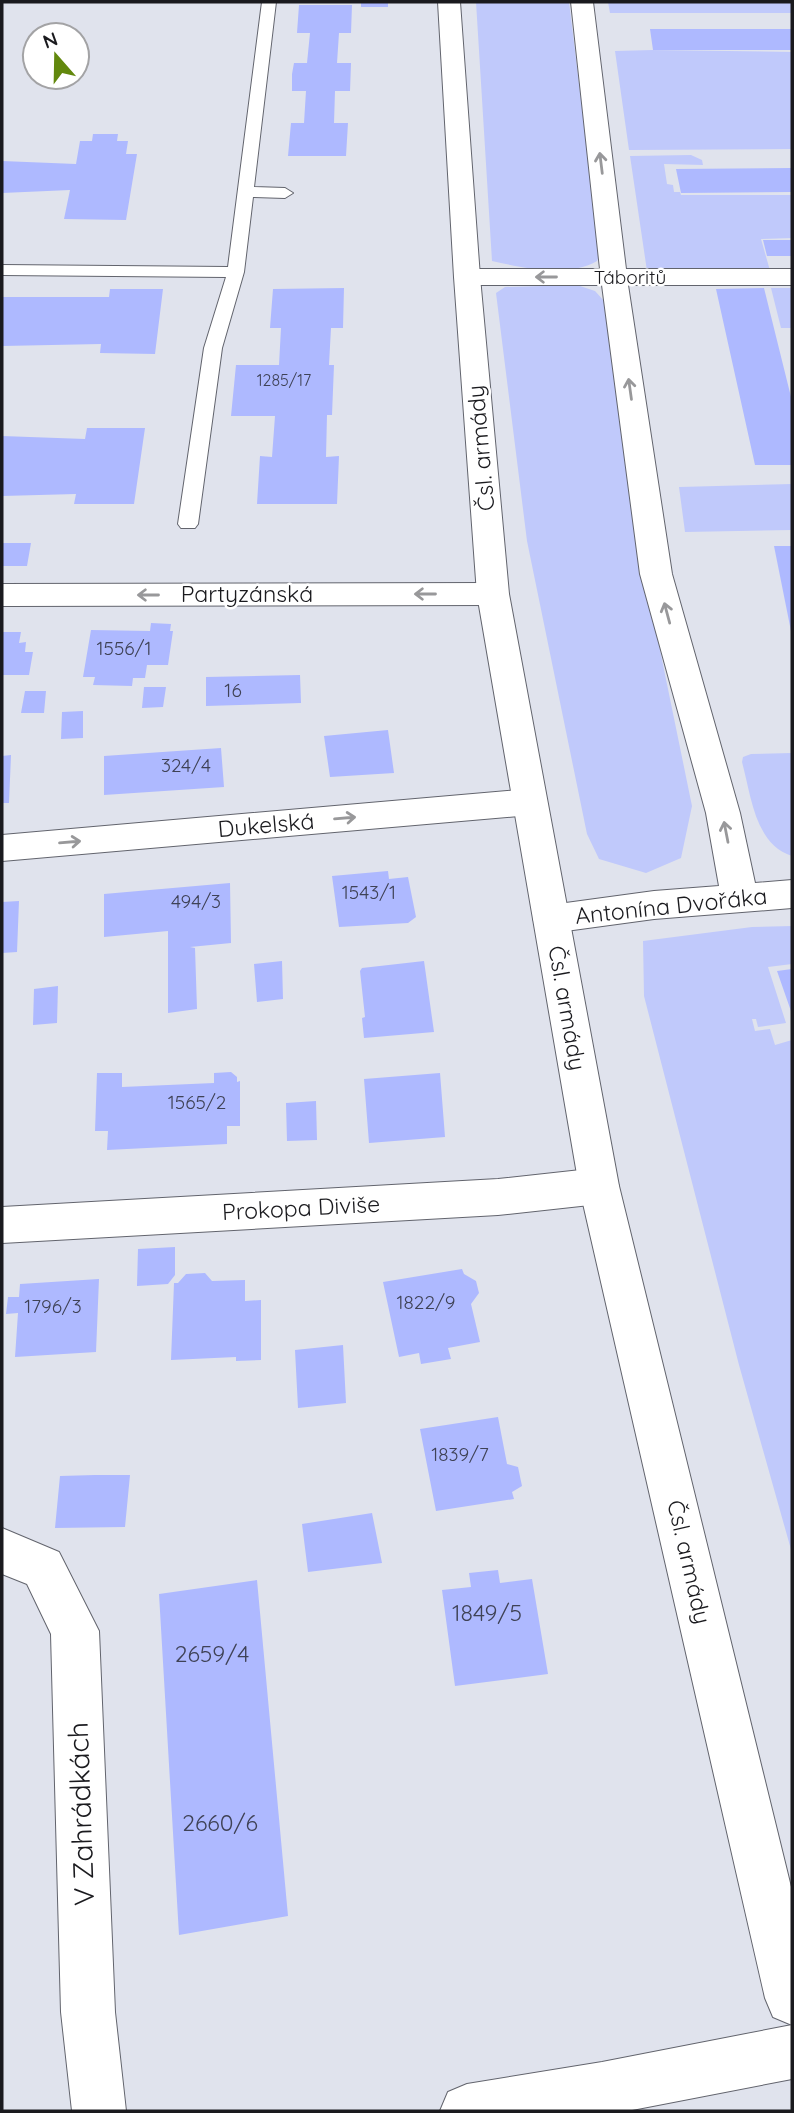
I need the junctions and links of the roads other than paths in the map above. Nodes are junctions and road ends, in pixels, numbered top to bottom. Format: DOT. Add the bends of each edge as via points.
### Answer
graph roads {
  1 [pos="269,2"];
  2 [pos="449,2"];
  3 [pos="582,2"];
  4 [pos="246,192"];
  5 [pos="285,193"];
  6 [pos="2,271"];
  7 [pos="236,272"];
  8 [pos="467,277"];
  9 [pos="792,277"];
  10 [pos="614,278"];
  11 [pos="188,524"];
  12 [pos="493,593"];
  13 [pos="2,595"];
  14 [pos="530,802"];
  15 [pos="2,848"];
  16 [pos="792,894"];
  17 [pos="740,899"];
  18 [pos="551,919"];
  19 [pos="599,1186"];
  20 [pos="2,1225"];
  21 [pos="2,1551"];
  22 [pos="792,1998"];
  23 [pos="792,2052"];
  24 [pos="99,2111"];
  25 [pos="467,2111"];
  1 -- 4 [label="lane"];
  2 -- 8 [label="street, Čsl. armády"];
  10 -- 3 [label="street, one-way"];
  4 -- 5 [label="lane"];
  4 -- 7 [label="lane"];
  6 -- 7 [label="lane"];
  7 -- 11 [label="lane" via="213,348"];
  10 -- 8 [label="street, Táboritů, one-way"];
  8 -- 12 [label="street, Čsl. armády"];
  9 -- 10 [label="street, Táboritů"];
  17 -- 10 [label="street, one-way" via="723,813 656,573"];
  12 -- 13 [label="street, Partyzánská, one-way"];
  12 -- 14 [label="street, Čsl. armády"];
  15 -- 14 [label="street, Dukelská, one-way"];
  14 -- 18 [label="street, Čsl. armády"];
  16 -- 17 [label="street, Antonína Dvořáka"];
  17 -- 18 [label="street, Antonína Dvořáka"];
  18 -- 19 [label="street, Čsl. armády"];
  19 -- 20 [label="street, Prokopa Diviše" via="498,1197"];
  19 -- 22 [label="street, Čsl. armády"];
  21 -- 24 [label="street, V Zahrádkách" via="43,1568 75,1631 88,2012"];
  23 -- 25 [label="street"];
}
